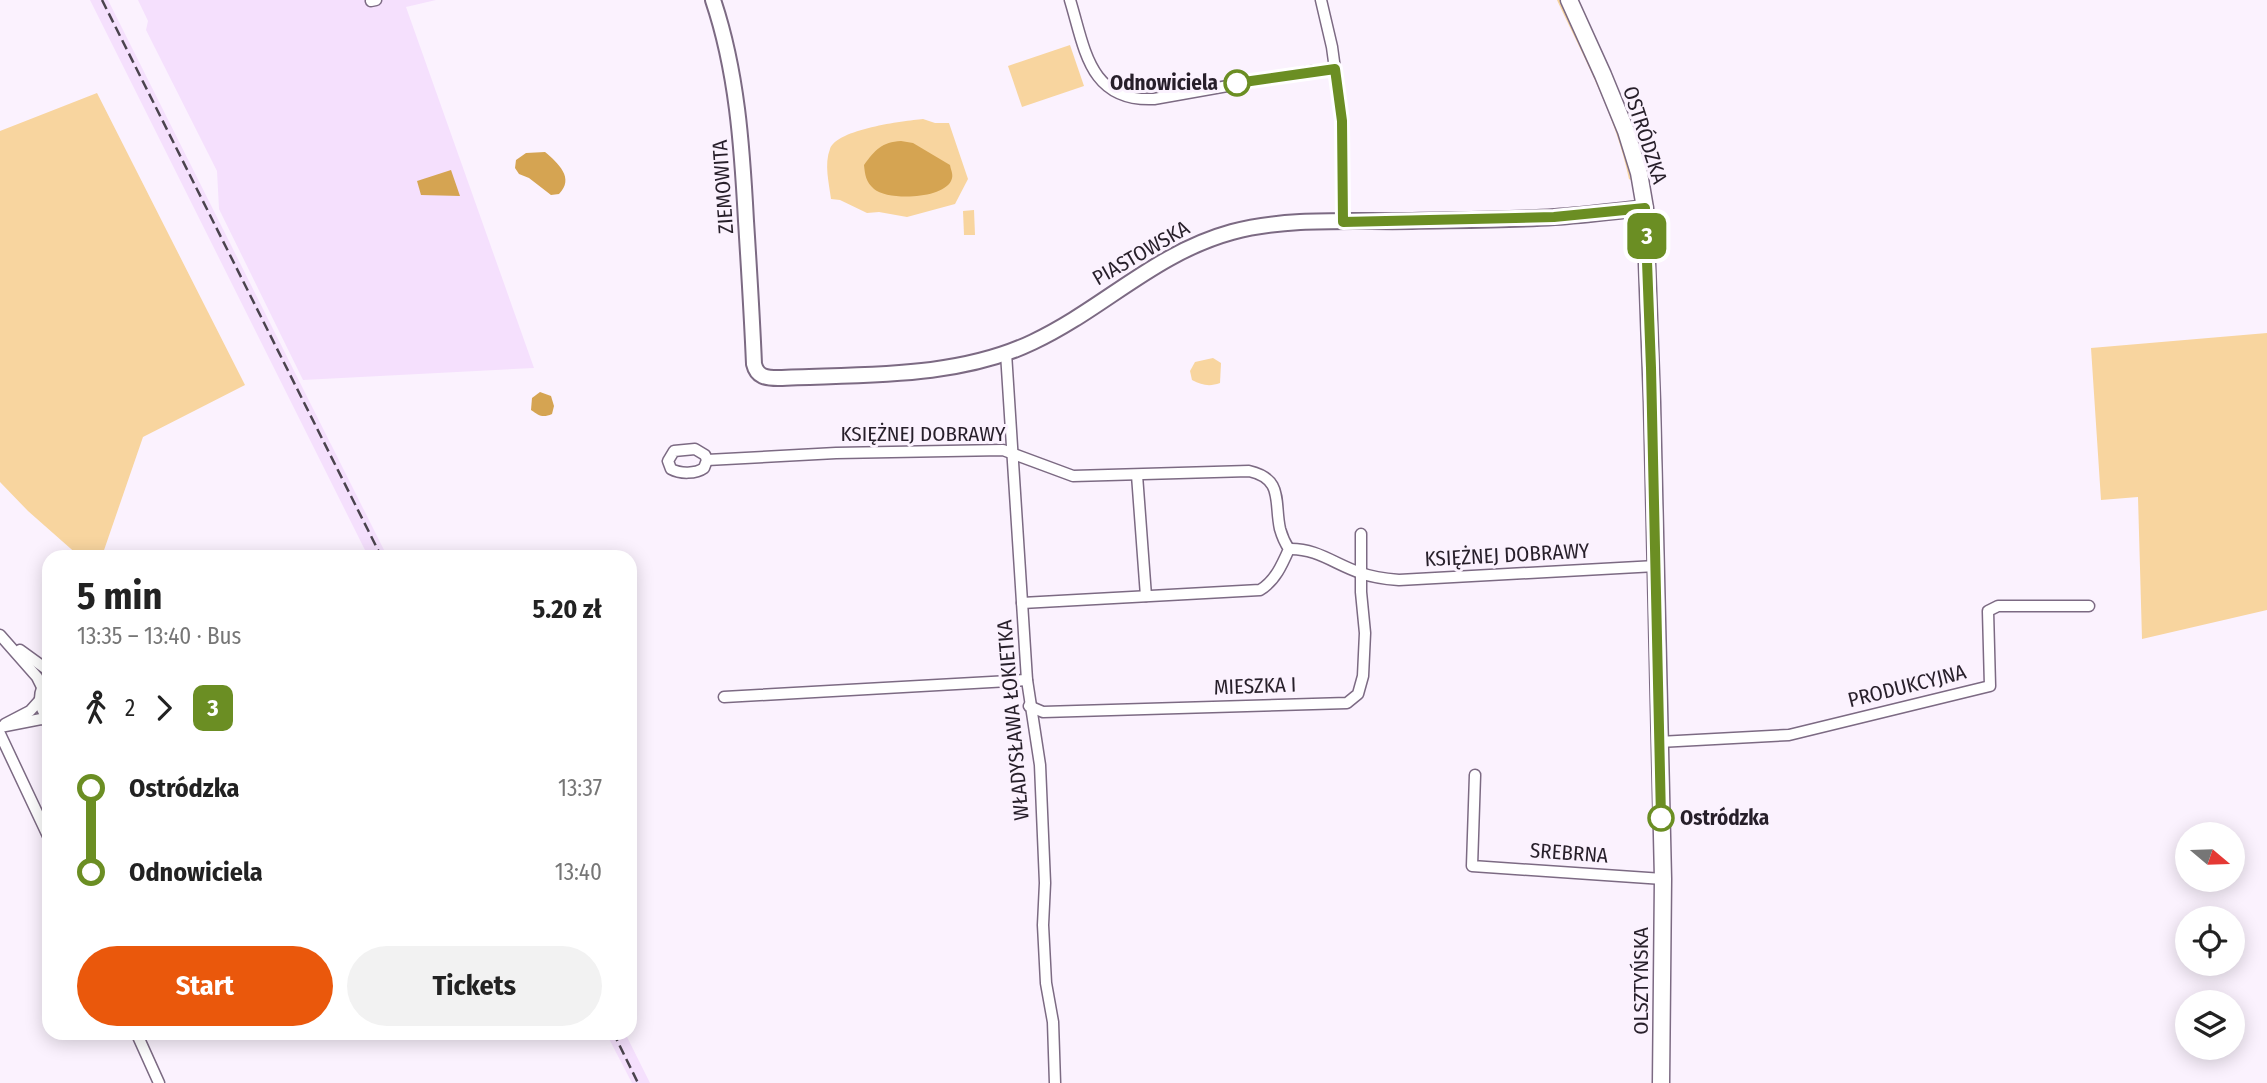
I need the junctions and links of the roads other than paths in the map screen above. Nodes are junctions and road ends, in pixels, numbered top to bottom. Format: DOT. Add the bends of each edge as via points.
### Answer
graph roads {
  1 [pos="713,0"];
  2 [pos="1070,0"];
  3 [pos="1321,0"];
  4 [pos="1569,0"];
  5 [pos="1335,69"];
  6 [pos="1645,208"];
  7 [pos="1343,222"];
  8 [pos="1006,353"];
  9 [pos="757,373"];
  10 [pos="1012,452"];
  11 [pos="706,460"];
  12 [pos="1137,475"];
  13 [pos="1361,534"];
  14 [pos="1289,549"];
  15 [pos="1656,566"];
  16 [pos="1360,573"];
  17 [pos="1146,596"];
  18 [pos="1022,603"];
  19 [pos="2089,606"];
  20 [pos="1,636"];
  21 [pos="42,666"];
  22 [pos="1027,680"];
  23 [pos="42,687"];
  24 [pos="724,697"];
  25 [pos="39,701"];
  26 [pos="1029,706"];
  27 [pos="42,709"];
  28 [pos="42,719"];
  29 [pos="0,727"];
  30 [pos="0,734"];
  31 [pos="1659,742"];
  32 [pos="1475,775"];
  33 [pos="42,823"];
  34 [pos="1662,879"];
  35 [pos="140,1040"];
  36 [pos="159,1083"];
  37 [pos="1055,1083"];
  38 [pos="1661,1083"];
  1 -- 9 [label="street, ZIEMOWITA" via="739,114"];
  2 -- 5 [label="street" via="1095,73 1114,93 1130,98 1154,99"];
  3 -- 5 [label="street"];
  4 -- 6 [label="main road, OSTRÓDZKA" via="1626,131"];
  5 -- 7 [label="street" via="1342,121"];
  6 -- 7 [label="street, PIASTOWSKA" via="1554,217"];
  6 -- 15 [label="main road, OSTRÓDZKA"];
  7 -- 8 [label="street, PIASTOWSKA" via="1284,224 1209,239 1149,269 1058,329"];
  8 -- 9 [label="street, PIASTOWSKA" via="945,367 894,372 771,378"];
  8 -- 10 [label="street, WŁADYSŁAWA ŁOKIETKA"];
  10 -- 11 [label="street, KSIĘŻNEJ DOBRAWY"];
  10 -- 12 [label="street, KSIĘŻNEJ DOBRAWY" via="1073,476"];
  10 -- 18 [label="street, WŁADYSŁAWA ŁOKIETKA"];
  12 -- 14 [label="street, KSIĘŻNEJ DOBRAWY" via="1259,473 1275,487 1279,526"];
  12 -- 17 [label="street"];
  13 -- 16 [label="street"];
  14 -- 16 [label="street, KSIĘŻNEJ DOBRAWY" via="1310,550"];
  14 -- 17 [label="street" via="1279,570 1260,590"];
  15 -- 16 [label="street, KSIĘŻNEJ DOBRAWY" via="1399,580"];
  15 -- 31 [label="main road, OSTRÓDZKA"];
  16 -- 26 [label="street, MIESZKA I" via="1363,676 1358,694 1347,703 1043,712"];
  17 -- 18 [label="street"];
  18 -- 22 [label="street, WŁADYSŁAWA ŁOKIETKA"];
  19 -- 31 [label="street, PRODUKCYJNA" via="1998,606 1988,611 1990,685 1789,735"];
  20 -- 21 [label="street"];
  20 -- 23 [label="street"];
  22 -- 24 [label="street"];
  22 -- 26 [label="street, WŁADYSŁAWA ŁOKIETKA"];
  23 -- 25 [label="street"];
  25 -- 27 [label="street"];
  25 -- 29 [label="street"];
  26 -- 37 [label="street, WŁADYSŁAWA ŁOKIETKA" via="1040,765 1046,983"];
  28 -- 29 [label="street"];
  30 -- 33 [label="street"];
  31 -- 34 [label="main road, OSTRÓDZKA"];
  32 -- 34 [label="street, SREBRNA" via="1472,866"];
  34 -- 38 [label="main road, OLSZTYŃSKA"];
  35 -- 36 [label="street"];
}
